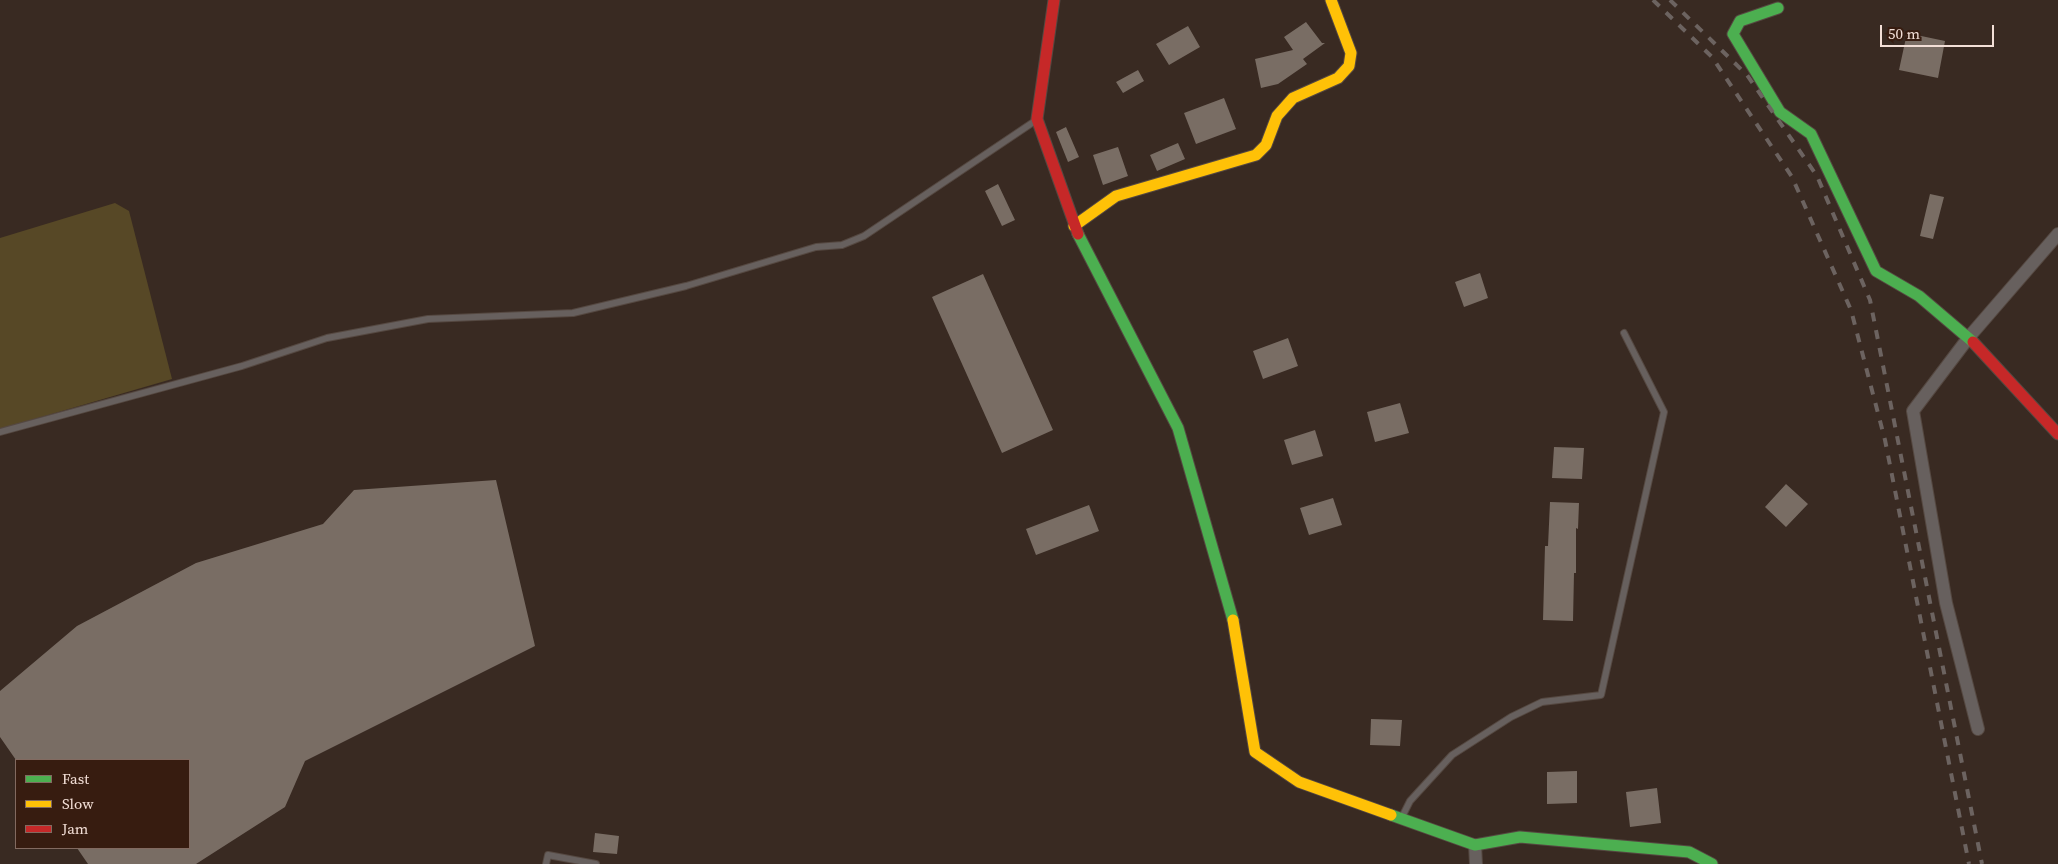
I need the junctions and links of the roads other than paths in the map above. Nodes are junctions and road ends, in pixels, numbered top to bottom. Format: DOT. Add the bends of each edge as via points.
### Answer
graph roads {
  1 [pos="1054,0"];
  2 [pos="1331,0"];
  3 [pos="1778,8"];
  4 [pos="1037,119"];
  5 [pos="1074,226"];
  6 [pos="2058,234"];
  7 [pos="1624,333"];
  8 [pos="1969,337"];
  9 [pos="0,432"];
  10 [pos="2058,434"];
  11 [pos="1978,729"];
  12 [pos="1401,818"];
  13 [pos="1475,845"];
  14 [pos="546,864"];
  15 [pos="596,864"];
  16 [pos="1476,864"];
  17 [pos="1712,864"];
  1 -- 4 [label="street"];
  2 -- 5 [label="street" via="1351,53 1349,66 1338,78 1293,98 1277,116 1266,145 1256,155 1116,196"];
  3 -- 8 [label="street" via="1740,21 1733,34 1780,112 1811,134 1876,271 1919,296"];
  4 -- 5 [label="street"];
  4 -- 9 [label="lane" via="864,236 842,245 816,247 686,286 573,314 428,319 327,338 242,366"];
  5 -- 12 [label="street" via="1178,428 1232,611 1255,752 1299,782"];
  6 -- 8 [label="street"];
  7 -- 12 [label="lane" via="1664,412 1601,695 1542,702 1511,717 1452,755 1410,801"];
  8 -- 10 [label="street"];
  8 -- 11 [label="street" via="1913,411 1946,603"];
  12 -- 13 [label="street"];
  13 -- 16 [label="street"];
  13 -- 17 [label="street" via="1520,837 1689,852"];
  14 -- 15 [label="lane" via="548,855"];
}
